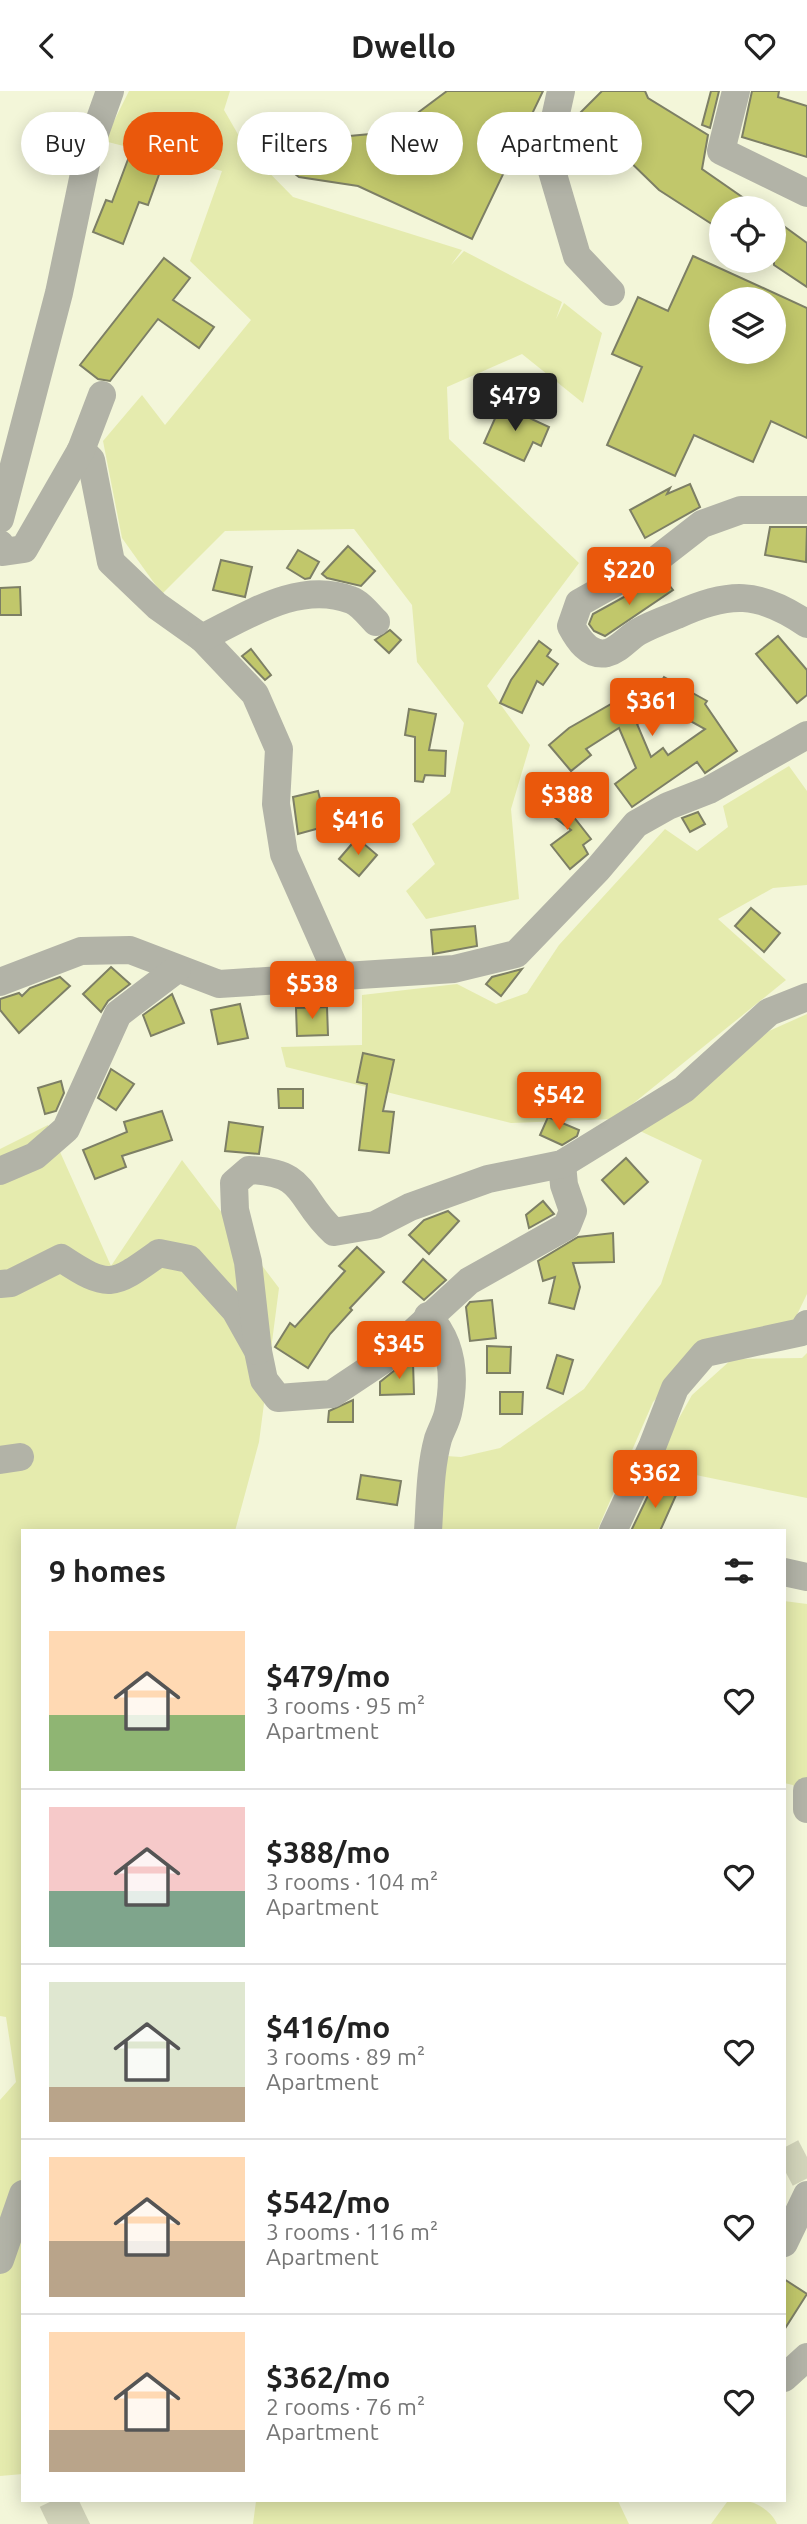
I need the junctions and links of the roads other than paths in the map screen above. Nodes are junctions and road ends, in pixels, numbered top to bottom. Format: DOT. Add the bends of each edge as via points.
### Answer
graph roads {
  1 [pos="110,91"];
  2 [pos="561,91"];
  3 [pos="736,91"];
  4 [pos="807,193"];
  5 [pos="611,292"];
  6 [pos="102,395"];
  7 [pos="81,450"];
  8 [pos="807,510"];
  9 [pos="0,519"];
  10 [pos="0,544"];
  11 [pos="376,622"];
  12 [pos="807,624"];
  13 [pos="202,638"];
  14 [pos="807,735"];
  15 [pos="177,969"];
  16 [pos="339,978"];
  17 [pos="0,982"];
  18 [pos="807,996"];
  19 [pos="562,1164"];
  20 [pos="0,1171"];
  21 [pos="0,1284"];
  22 [pos="428,1316"];
  23 [pos="807,1324"];
  24 [pos="258,1351"];
  25 [pos="428,1529"];
  26 [pos="614,1529"];
  27 [pos="786,1572"];
  28 [pos="807,1577"];
  29 [pos="807,1791"];
  30 [pos="807,1809"];
  31 [pos="807,2195"];
  32 [pos="21,2200"];
  33 [pos="786,2239"];
  34 [pos="0,2260"];
  35 [pos="807,2357"];
  36 [pos="786,2376"];
  1 -- 9 [label="street" via="89,150 59,293"];
  2 -- 5 [label="street" via="547,154 577,256"];
  3 -- 4 [label="street" via="722,151"];
  6 -- 7 [label="street"];
  7 -- 10 [label="street" via="24,549 4,552"];
  7 -- 13 [label="street" via="91,460 111,562 157,606"];
  8 -- 12 [label="street" via="741,510 702,524 657,559 579,603 571,626 580,643 594,652 607,653 637,633 696,606 733,596 781,606"];
  11 -- 13 [label="street" via="353,600 309,594 279,600"];
  13 -- 16 [label="street" via="255,694 279,749 276,804 284,854"];
  14 -- 16 [label="street" via="709,790 636,824 516,954 454,969"];
  15 -- 16 [label="street" via="219,984"];
  15 -- 17 [label="street" via="130,950 81,951"];
  15 -- 20 [label="street" via="118,1014 66,1129 35,1156"];
  18 -- 19 [label="street" via="769,1012 684,1089"];
  19 -- 22 [label="street" via="573,1211 567,1226 469,1281"];
  19 -- 24 [label="street" via="488,1179 375,1225 334,1231 320,1219 302,1189 276,1171 249,1170 234,1182 235,1210 248,1262"];
  21 -- 24 [label="street" via="61,1258 93,1279 124,1278 159,1253 189,1259 235,1310"];
  22 -- 24 [label="street" via="383,1360 332,1394 278,1398 264,1380"];
  22 -- 25 [label="street" via="443,1332 453,1369 448,1414 438,1439"];
  23 -- 26 [label="street" via="802,1332 705,1353 675,1388"];
  27 -- 28 [label="street"];
  29 -- 30 [label="street"];
  31 -- 33 [label="street"];
  32 -- 34 [label="street"];
  35 -- 36 [label="street"];
}
